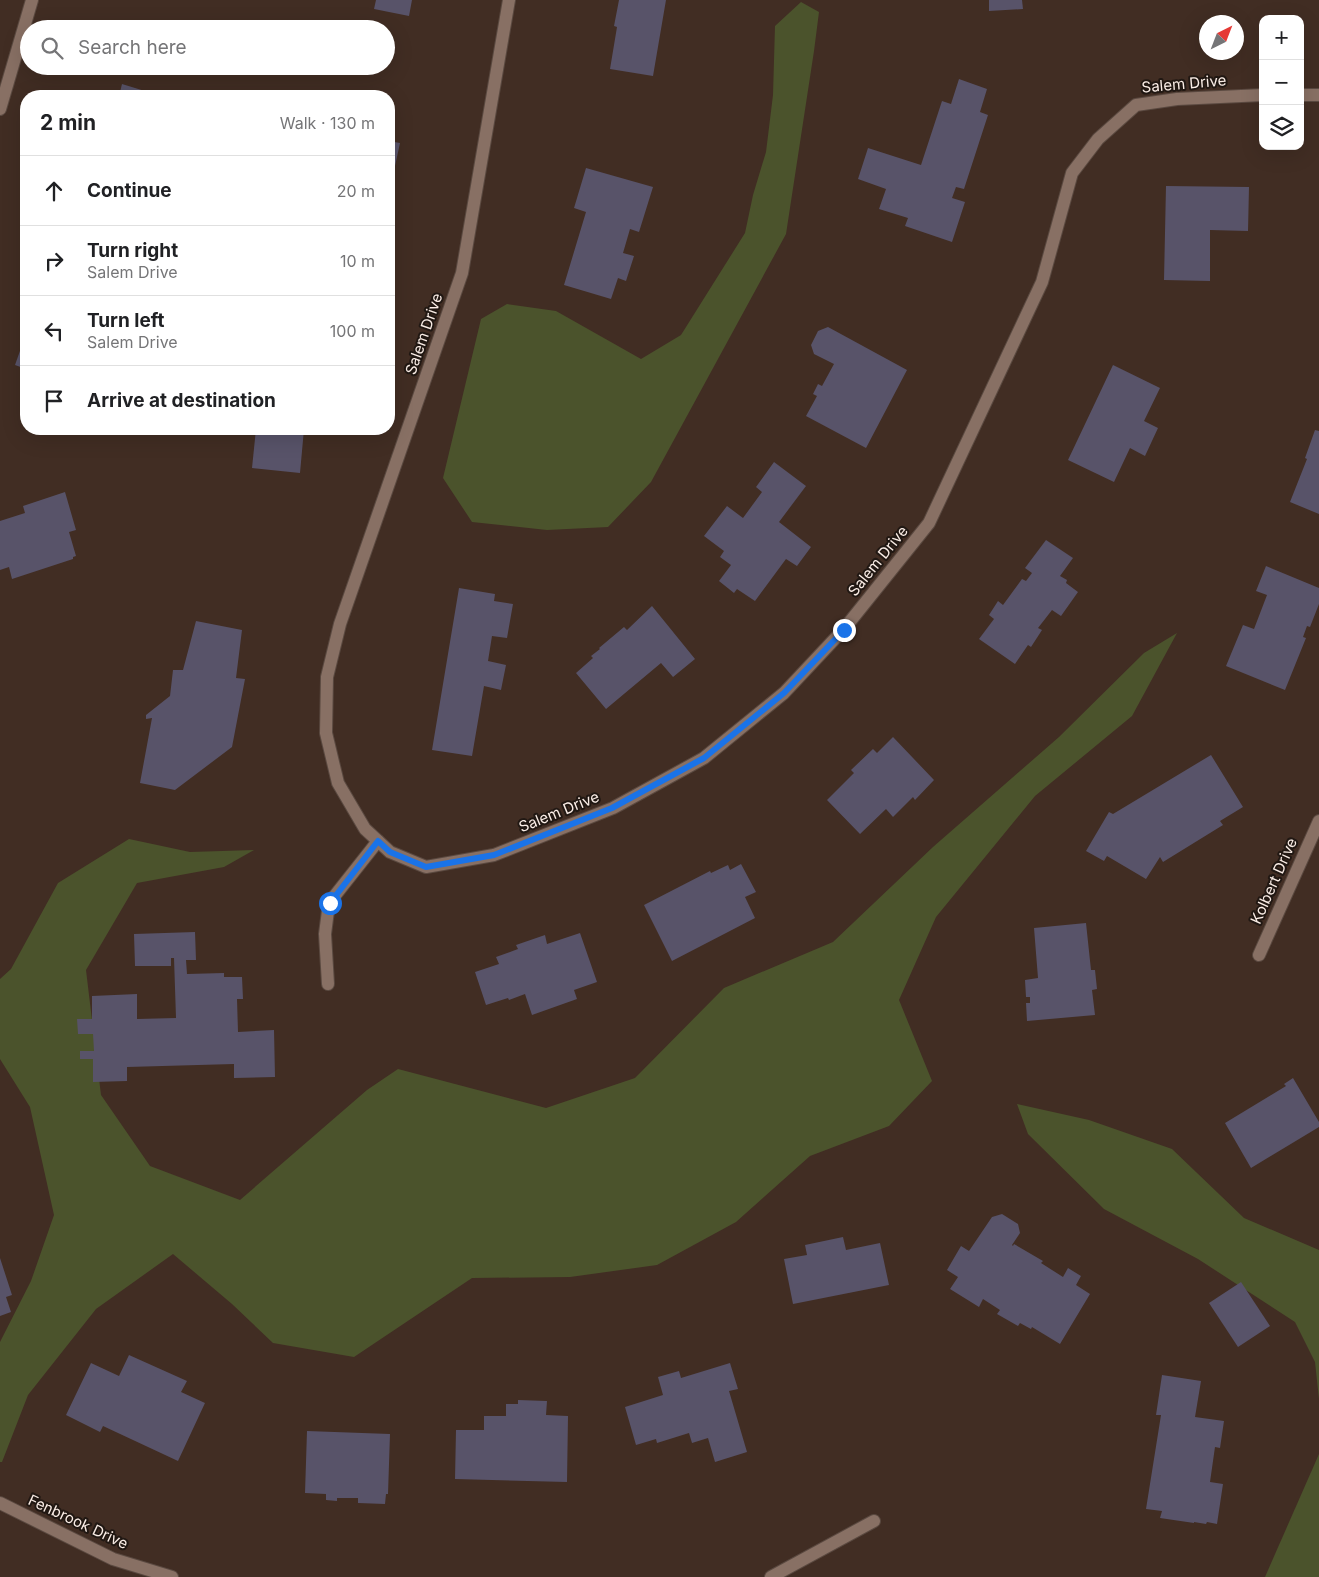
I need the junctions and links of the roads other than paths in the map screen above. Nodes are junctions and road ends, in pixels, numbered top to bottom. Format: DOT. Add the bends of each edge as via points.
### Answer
graph roads {
  1 [pos="32,0"];
  2 [pos="509,0"];
  3 [pos="26,20"];
  4 [pos="20,41"];
  5 [pos="1259,95"];
  6 [pos="1304,95"];
  7 [pos="1319,95"];
  8 [pos="0,109"];
  9 [pos="1319,821"];
  10 [pos="378,841"];
  11 [pos="1259,955"];
  12 [pos="328,984"];
  13 [pos="0,1503"];
  14 [pos="874,1521"];
  15 [pos="172,1577"];
  16 [pos="771,1577"];
  1 -- 3 [label="street"];
  2 -- 10 [label="street, Salem Drive" via="462,274 340,624 327,677 326,733 338,783 365,829"];
  4 -- 8 [label="street"];
  5 -- 10 [label="street, Salem Drive" via="1177,99 1136,105 1098,139 1072,173 1042,282 929,523 844,630 784,693 704,758 612,808 494,855 426,867 390,852"];
  6 -- 7 [label="street"];
  9 -- 11 [label="street, Kolbert Drive"];
  10 -- 12 [label="street" via="330,903 325,934"];
  13 -- 15 [label="street, Fenbrook Drive" via="113,1559"];
  14 -- 16 [label="street"];
}
